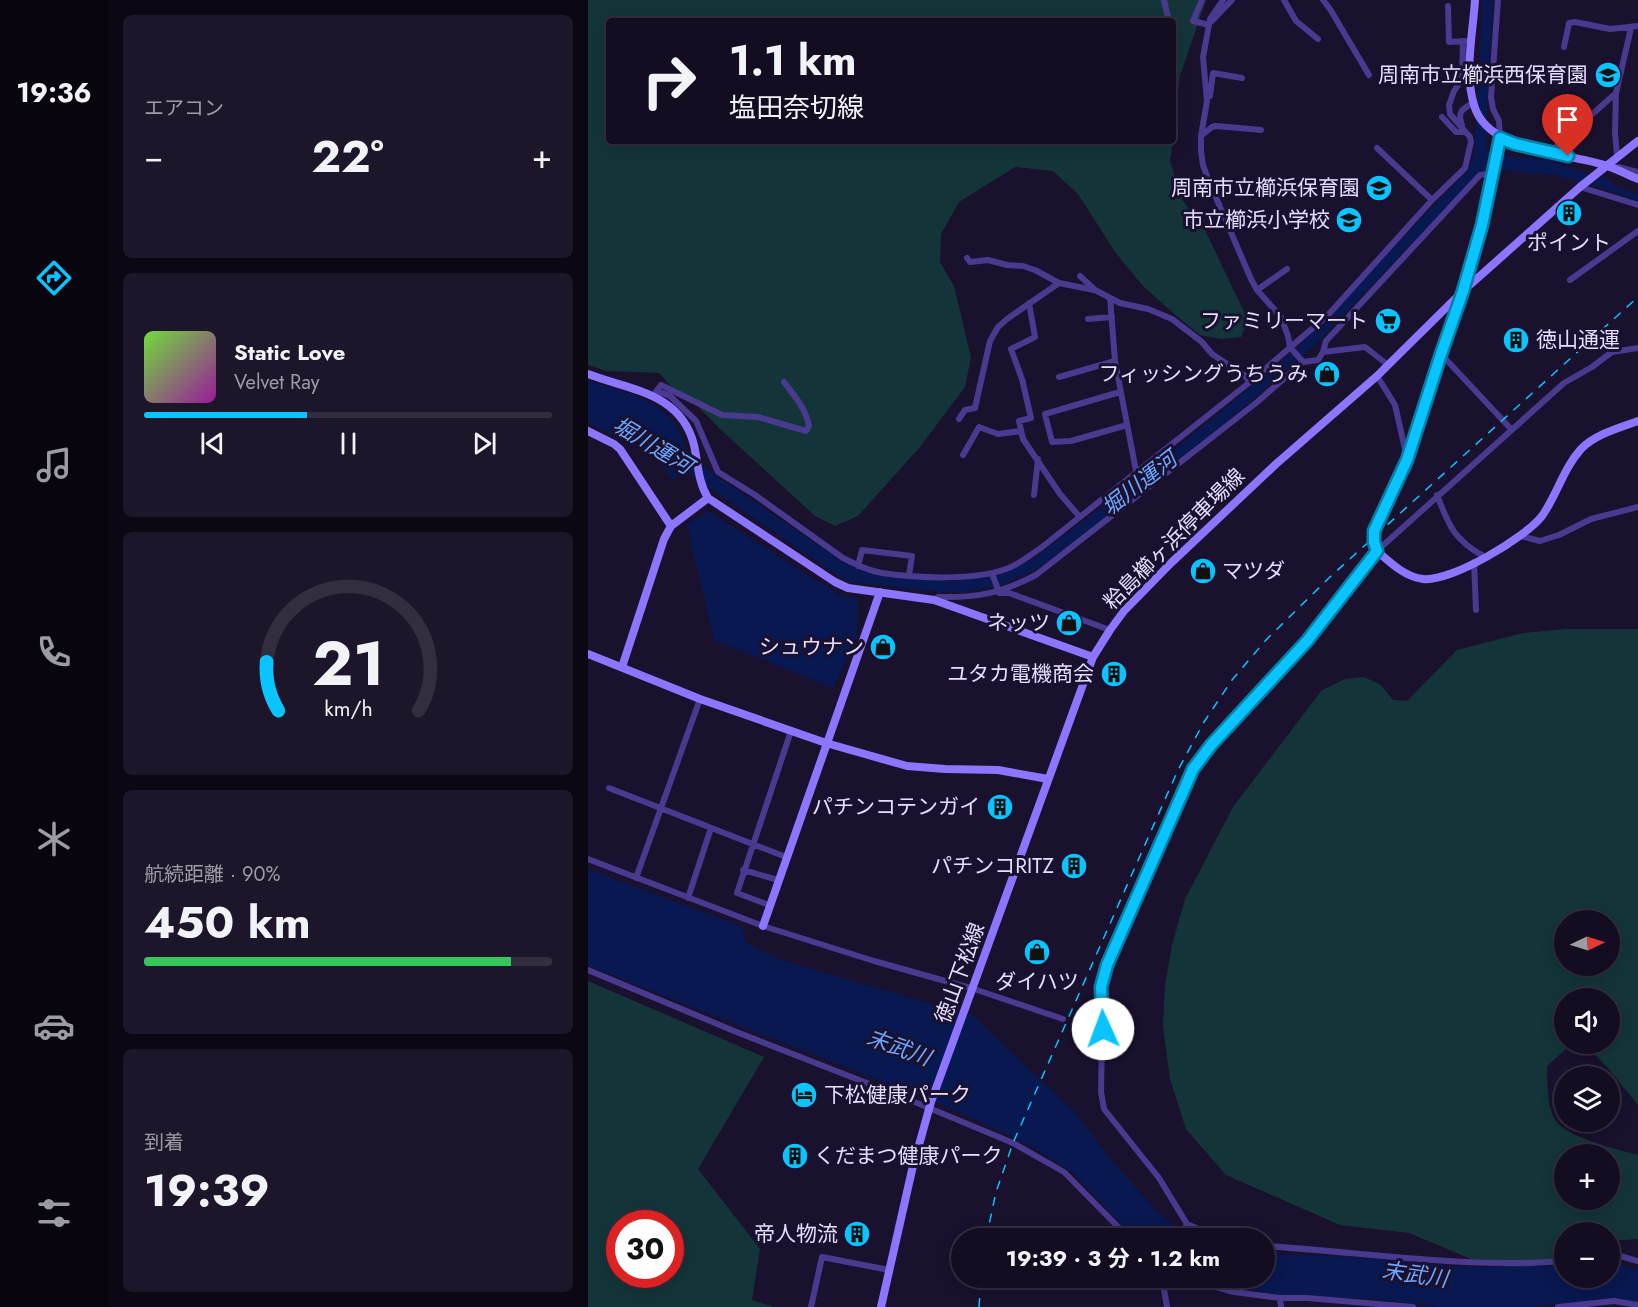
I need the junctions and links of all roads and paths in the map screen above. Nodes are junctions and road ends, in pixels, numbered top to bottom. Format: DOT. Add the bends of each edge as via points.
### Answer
graph roads {
  1 [pos="1164,0"];
  2 [pos="1202,0"];
  3 [pos="1223,0"];
  4 [pos="1232,0"];
  5 [pos="1284,0"];
  6 [pos="1323,0"];
  7 [pos="1476,0"];
  8 [pos="1497,0"];
  9 [pos="1448,6"];
  10 [pos="1168,18"];
  11 [pos="1209,25"];
  12 [pos="1634,27"];
  13 [pos="1318,39"];
  14 [pos="1467,41"];
  15 [pos="1564,47"];
  16 [pos="1369,75"];
  17 [pos="1242,78"];
  18 [pos="1616,93"];
  19 [pos="1207,101"];
  20 [pos="1474,106"];
  21 [pos="1442,117"];
  22 [pos="1261,130"];
  23 [pos="1465,132"];
  24 [pos="1201,136"];
  25 [pos="1500,138"];
  26 [pos="1638,141"];
  27 [pos="1377,148"];
  28 [pos="1550,152"];
  29 [pos="1617,155"];
  30 [pos="1605,165"];
  31 [pos="1638,172"];
  32 [pos="1494,173"];
  33 [pos="1638,179"];
  34 [pos="1580,187"];
  35 [pos="1432,200"];
  36 [pos="1638,205"];
  37 [pos="1638,231"];
  38 [pos="967,258"];
  39 [pos="1287,269"];
  40 [pos="1080,276"];
  41 [pos="1570,280"];
  42 [pos="1059,283"];
  43 [pos="1095,290"];
  44 [pos="1257,290"];
  45 [pos="1463,291"];
  46 [pos="1110,298"];
  47 [pos="1029,303"];
  48 [pos="1112,317"];
  49 [pos="1088,319"];
  50 [pos="1291,348"];
  51 [pos="1638,348"];
  52 [pos="1323,352"];
  53 [pos="1441,354"];
  54 [pos="1115,361"];
  55 [pos="1301,361"];
  56 [pos="1388,364"];
  57 [pos="588,374"];
  58 [pos="1377,375"];
  59 [pos="1059,377"];
  60 [pos="784,382"];
  61 [pos="1250,382"];
  62 [pos="1120,392"];
  63 [pos="654,393"];
  64 [pos="959,419"];
  65 [pos="1638,421"];
  66 [pos="1127,425"];
  67 [pos="1511,429"];
  68 [pos="588,431"];
  69 [pos="1021,431"];
  70 [pos="963,455"];
  71 [pos="1038,459"];
  72 [pos="1407,460"];
  73 [pos="1136,471"];
  74 [pos="706,495"];
  75 [pos="1034,495"];
  76 [pos="1437,495"];
  77 [pos="1638,507"];
  78 [pos="1079,516"];
  79 [pos="671,526"];
  80 [pos="1521,536"];
  81 [pos="1377,551"];
  82 [pos="1485,557"];
  83 [pos="1474,562"];
  84 [pos="858,566"];
  85 [pos="992,574"];
  86 [pos="909,575"];
  87 [pos="997,591"];
  88 [pos="880,592"];
  89 [pos="934,600"];
  90 [pos="1476,610"];
  91 [pos="1110,630"];
  92 [pos="588,654"];
  93 [pos="1093,657"];
  94 [pos="622,667"];
  95 [pos="700,699"];
  96 [pos="791,731"];
  97 [pos="826,743"];
  98 [pos="1048,779"];
  99 [pos="609,788"];
  100 [pos="661,808"];
  101 [pos="711,828"];
  102 [pos="752,844"];
  103 [pos="786,857"];
  104 [pos="588,859"];
  105 [pos="743,870"];
  106 [pos="636,878"];
  107 [pos="778,880"];
  108 [pos="688,898"];
  109 [pos="770,905"];
  110 [pos="763,926"];
  111 [pos="588,970"];
  112 [pos="974,989"];
  113 [pos="1063,1019"];
  114 [pos="930,1105"];
  115 [pos="1187,1224"];
  116 [pos="1119,1228"];
  117 [pos="1185,1228"];
  118 [pos="1196,1228"];
  119 [pos="1275,1247"];
  120 [pos="1620,1256"];
  121 [pos="1638,1261"];
  122 [pos="1554,1262"];
  123 [pos="889,1270"];
  124 [pos="1164,1288"];
  125 [pos="1220,1288"];
  126 [pos="1280,1298"];
  127 [pos="1638,1305"];
  128 [pos="811,1307"];
  129 [pos="881,1307"];
  130 [pos="1167,1307"];
  131 [pos="1281,1307"];
  132 [pos="1413,1307"];
  133 [pos="1558,1307"];
  1 -- 10 [label="street"];
  2 -- 11 [label="street" via="1193,21"];
  3 -- 11 [label="street"];
  4 -- 11 [label="street"];
  5 -- 13 [label="street" via="1296,21"];
  6 -- 16 [label="street"];
  7 -- 14 [label="main road"];
  8 -- 25 [label="street" via="1491,98"];
  9 -- 14 [label="street" via="1449,42"];
  11 -- 19 [label="street" via="1203,57"];
  12 -- 15 [label="street" via="1610,29 1569,23"];
  12 -- 18 [label="street"];
  14 -- 20 [label="main road"];
  14 -- 23 [label="street" via="1462,79 1449,105 1450,114"];
  17 -- 19 [label="street" via="1213,73"];
  18 -- 28 [label="street"];
  18 -- 29 [label="street"];
  19 -- 24 [label="street"];
  20 -- 23 [label="street" via="1459,114"];
  20 -- 25 [label="main road"];
  21 -- 23 [label="street" via="1456,132"];
  22 -- 24 [label="street" via="1216,126"];
  23 -- 35 [label="street" via="1471,142 1467,164"];
  24 -- 44 [label="street" via="1205,172"];
  25 -- 28 [label="main road"];
  25 -- 32 [label="street"];
  26 -- 29 [label="main road, 粭島櫛ヶ浜停車場線"];
  27 -- 35 [label="street"];
  28 -- 30 [label="main road"];
  29 -- 30 [label="main road, 粭島櫛ヶ浜停車場線"];
  30 -- 31 [label="street"];
  30 -- 33 [label="main road"];
  30 -- 34 [label="main road, 粭島櫛ヶ浜停車場線"];
  32 -- 45 [label="street"];
  32 -- 52 [label="street" via="1480,175 1446,210 1326,341"];
  34 -- 36 [label="street"];
  34 -- 45 [label="main road, 粭島櫛ヶ浜停車場線"];
  35 -- 50 [label="street" via="1328,315"];
  37 -- 41 [label="street"];
  38 -- 42 [label="street" via="970,262 988,260 1023,266"];
  39 -- 44 [label="street"];
  40 -- 43 [label="street"];
  42 -- 43 [label="street"];
  42 -- 47 [label="street"];
  43 -- 46 [label="street"];
  44 -- 50 [label="street" via="1281,317"];
  45 -- 53 [label="street"];
  45 -- 56 [label="main road, 粭島櫛ヶ浜停車場線"];
  46 -- 48 [label="street"];
  46 -- 61 [label="street" via="1172,319"];
  47 -- 64 [label="street" via="998,327 990,341 975,408 965,410"];
  47 -- 69 [label="street" via="1035,337 1011,349 1030,418 1019,421"];
  48 -- 49 [label="street"];
  48 -- 54 [label="street"];
  50 -- 55 [label="street"];
  50 -- 61 [label="street"];
  51 -- 67 [label="street" via="1612,352 1572,377"];
  52 -- 55 [label="street" via="1318,360"];
  52 -- 56 [label="street" via="1365,347"];
  53 -- 67 [label="street"];
  53 -- 72 [label="street"];
  54 -- 59 [label="street"];
  54 -- 62 [label="street"];
  55 -- 87 [label="street" via="1256,403 1050,565"];
  56 -- 58 [label="main road, 粭島櫛ヶ浜停車場線"];
  57 -- 63 [label="main road"];
  58 -- 72 [label="street" via="1395,405"];
  58 -- 91 [label="main road, 粭島櫛ヶ浜停車場線" via="1171,563"];
  60 -- 63 [label="street" via="802,407 809,426 806,431 758,417 722,416 661,385"];
  61 -- 73 [label="street"];
  62 -- 66 [label="street"];
  62 -- 66 [label="street" via="1046,414 1052,442 1071,441"];
  63 -- 74 [label="main road" via="673,409 691,436"];
  63 -- 84 [label="street" via="670,396 696,421 718,472"];
  65 -- 80 [label="main road" via="1583,447 1542,515"];
  66 -- 73 [label="street"];
  67 -- 76 [label="street"];
  68 -- 79 [label="main road" via="620,449"];
  69 -- 70 [label="street" via="998,434 979,427"];
  69 -- 71 [label="street"];
  71 -- 75 [label="street"];
  71 -- 78 [label="street"];
  72 -- 81 [label="street" via="1374,531"];
  73 -- 78 [label="street"];
  74 -- 79 [label="main road"];
  74 -- 88 [label="main road" via="835,582 848,588"];
  76 -- 81 [label="street"];
  76 -- 82 [label="street" via="1458,538"];
  77 -- 80 [label="street" via="1591,519 1540,542"];
  78 -- 85 [label="street" via="1018,564"];
  79 -- 94 [label="main road"];
  80 -- 82 [label="main road"];
  81 -- 83 [label="main road" via="1396,567 1424,579 1436,579"];
  81 -- 115 [label="street" via="1307,641 1193,769 1103,976 1104,1109 1159,1178"];
  82 -- 83 [label="main road"];
  83 -- 90 [label="street"];
  84 -- 86 [label="street" via="880,573"];
  84 -- 86 [label="street" via="862,550 912,556"];
  85 -- 86 [label="street"];
  85 -- 87 [label="street"];
  87 -- 89 [label="street"];
  87 -- 91 [label="street"];
  88 -- 89 [label="main road"];
  88 -- 97 [label="main road"];
  89 -- 93 [label="main road"];
  91 -- 93 [label="main road, 粭島櫛ヶ浜停車場線"];
  92 -- 94 [label="main road"];
  93 -- 98 [label="main road, 徳山下松線"];
  94 -- 95 [label="main road"];
  95 -- 96 [label="main road"];
  95 -- 100 [label="street"];
  96 -- 97 [label="main road"];
  96 -- 102 [label="street"];
  97 -- 98 [label="main road" via="907,766 998,770"];
  97 -- 103 [label="main road"];
  98 -- 112 [label="main road, 徳山下松線"];
  99 -- 100 [label="street"];
  100 -- 101 [label="street"];
  100 -- 106 [label="street"];
  101 -- 102 [label="street"];
  101 -- 108 [label="street"];
  102 -- 103 [label="street"];
  102 -- 105 [label="street"];
  103 -- 107 [label="main road"];
  104 -- 106 [label="street"];
  105 -- 107 [label="street"];
  105 -- 109 [label="street" via="737,893"];
  106 -- 108 [label="street"];
  107 -- 109 [label="main road"];
  108 -- 110 [label="street"];
  109 -- 110 [label="main road"];
  110 -- 112 [label="street"];
  111 -- 114 [label="street" via="748,1037"];
  112 -- 113 [label="street"];
  112 -- 114 [label="main road, 徳山下松線"];
  114 -- 116 [label="street" via="1052,1164"];
  114 -- 123 [label="main road, 徳山下松線"];
  115 -- 117 [label="street"];
  115 -- 118 [label="street"];
  119 -- 122 [label="street" via="1453,1261"];
  120 -- 121 [label="street"];
  123 -- 128 [label="street" via="822,1257"];
  123 -- 129 [label="main road, 徳山下松線"];
  124 -- 130 [label="street"];
  125 -- 126 [label="street"];
  126 -- 131 [label="street"];
  126 -- 132 [label="street"];
  127 -- 133 [label="street" via="1614,1301"];
}
